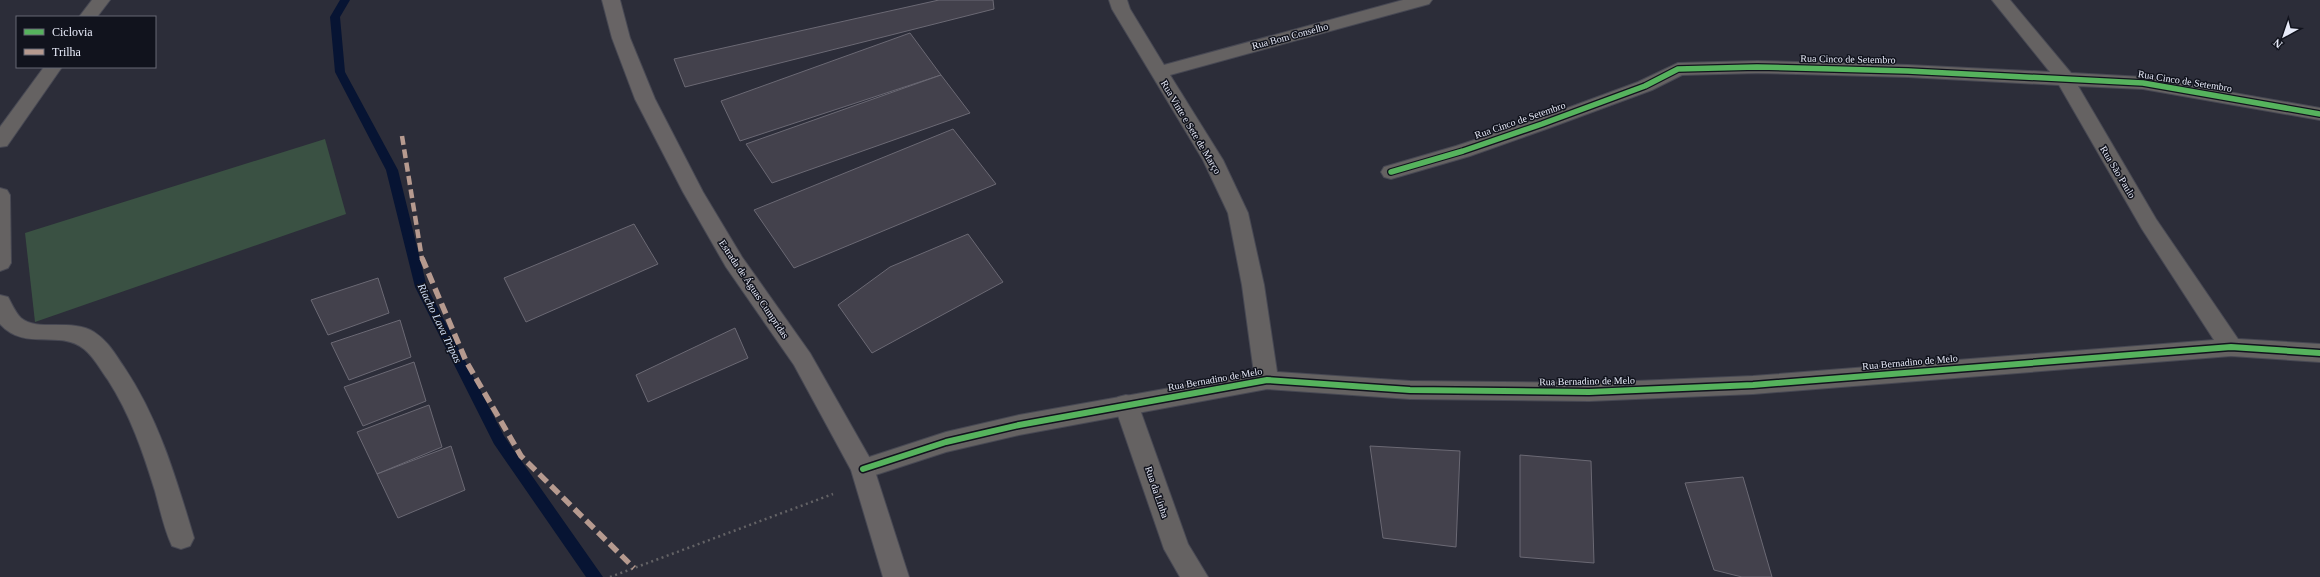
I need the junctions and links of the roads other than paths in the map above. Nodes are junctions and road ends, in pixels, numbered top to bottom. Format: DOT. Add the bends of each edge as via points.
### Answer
graph roads {
  1 [pos="100,0"];
  2 [pos="611,0"];
  3 [pos="1118,0"];
  4 [pos="1423,0"];
  5 [pos="2001,0"];
  6 [pos="89,16"];
  7 [pos="52,68"];
  8 [pos="1158,72"];
  9 [pos="2066,80"];
  10 [pos="2320,114"];
  11 [pos="0,141"];
  12 [pos="1391,172"];
  13 [pos="0,195"];
  14 [pos="0,263"];
  15 [pos="0,303"];
  16 [pos="2231,347"];
  17 [pos="2320,353"];
  18 [pos="1267,380"];
  19 [pos="1126,404"];
  20 [pos="865,475"];
  21 [pos="181,538"];
  22 [pos="896,577"];
  23 [pos="1194,577"];
  1 -- 6 [label="street"];
  2 -- 20 [label="main road, Estrada de Águas Cumpridas" via="621,38 646,98 693,192 734,262 802,359"];
  3 -- 8 [label="street, Rua Vinte e Sete de Março" via="1121,10"];
  4 -- 8 [label="street, Rua Bom Conselho"];
  5 -- 9 [label="street, Rua São Paulo"];
  7 -- 11 [label="street"];
  8 -- 18 [label="street, Rua Vinte e Sete de Março" via="1213,160 1238,213 1253,285"];
  9 -- 10 [label="street, Rua Cinco de Setembro" via="2143,83"];
  9 -- 12 [label="street, Rua Cinco de Setembro" via="1908,71 1757,67 1678,69 1645,86 1542,124"];
  9 -- 16 [label="street, Rua São Paulo" via="2149,224"];
  13 -- 14 [label="street"];
  15 -- 21 [label="street" via="5,316 28,332 78,334 98,347 130,392 150,435"];
  16 -- 17 [label="street, Rua Bernadino de Melo"];
  16 -- 18 [label="street, Rua Bernadino de Melo" via="1753,384 1589,392 1410,390"];
  18 -- 19 [label="street, Rua Bernadino de Melo"];
  19 -- 20 [label="street, Rua Bernadino de Melo" via="946,442"];
  19 -- 23 [label="street, Rua da Linha" via="1177,549"];
  20 -- 22 [label="main road, Estrada de Águas Cumpridas"];
}
